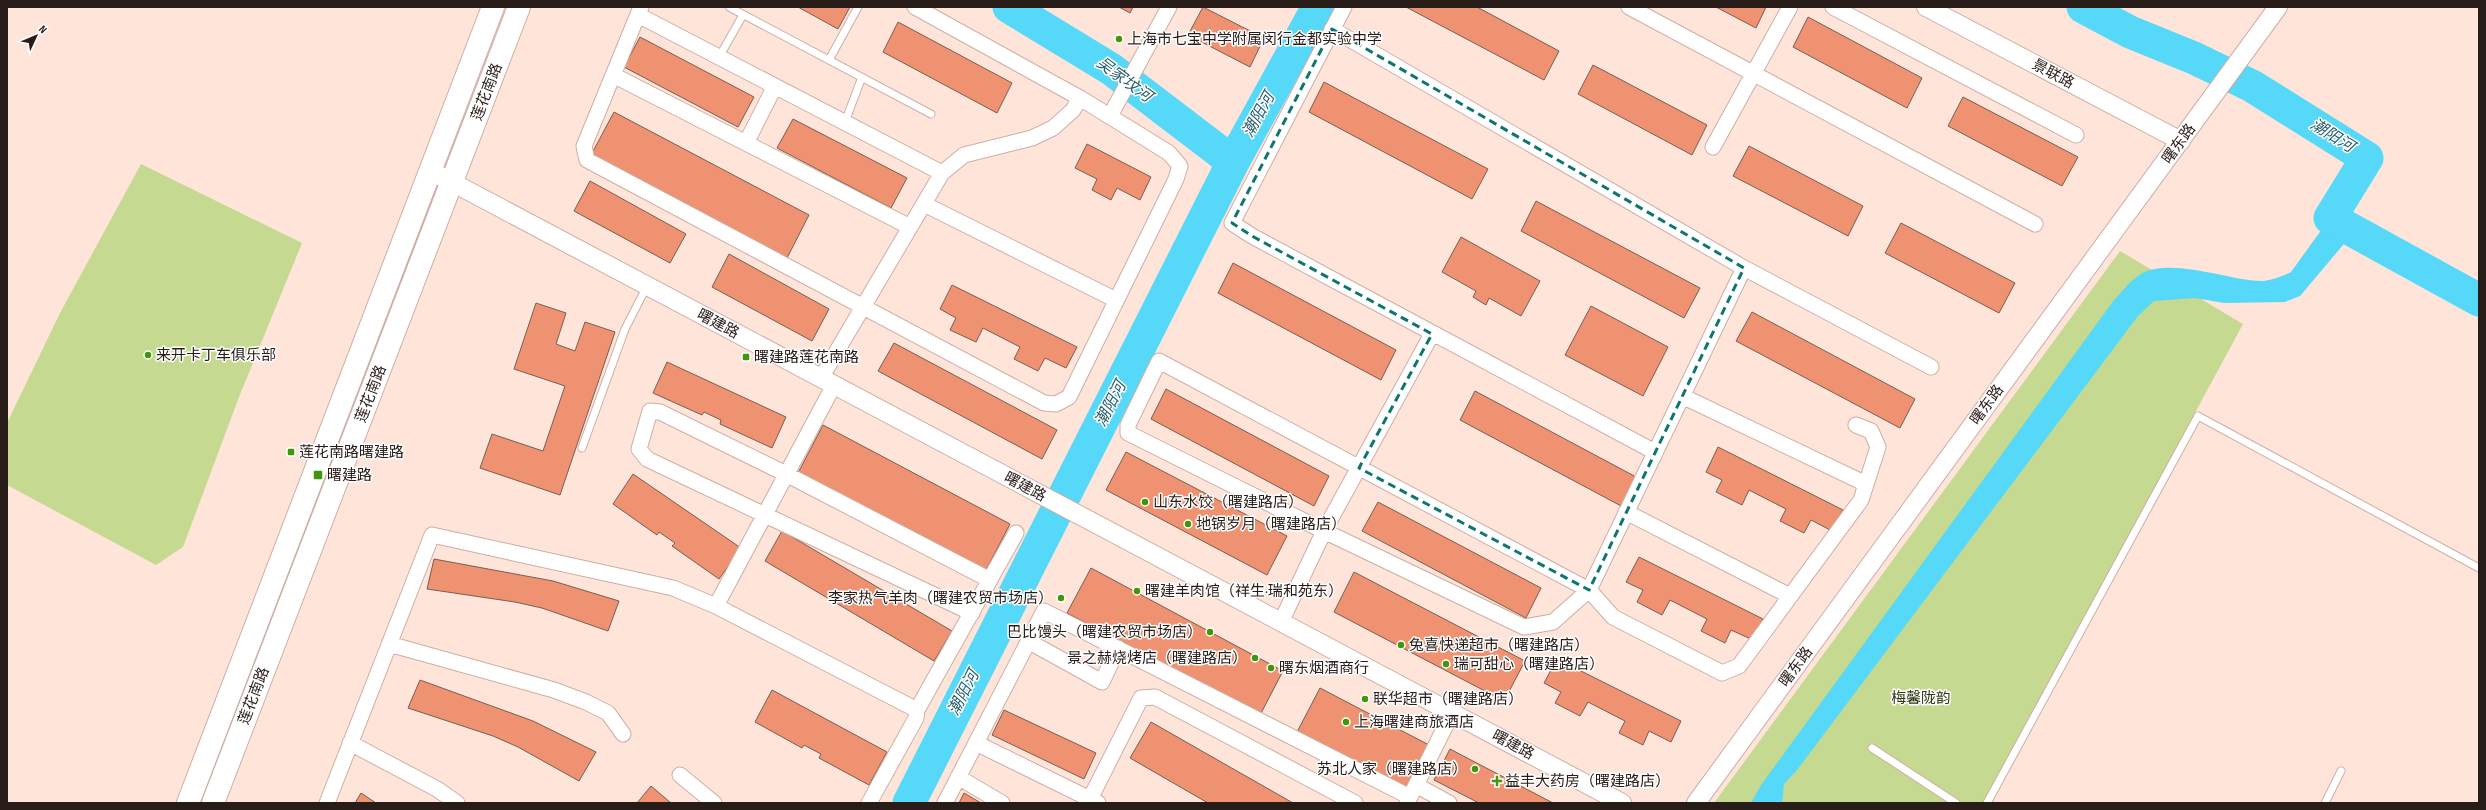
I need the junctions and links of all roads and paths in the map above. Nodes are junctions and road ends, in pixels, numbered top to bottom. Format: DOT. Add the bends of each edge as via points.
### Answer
graph roads {
  1 [pos="492,7"];
  2 [pos="519,7"];
  3 [pos="729,7"];
  4 [pos="858,7"];
  5 [pos="915,7"];
  6 [pos="1170,7"];
  7 [pos="1344,7"];
  8 [pos="1629,7"];
  9 [pos="1790,7"];
  10 [pos="1833,7"];
  11 [pos="1926,7"];
  12 [pos="2278,7"];
  13 [pos="640,11"];
  14 [pos="744,15"];
  15 [pos="1332,29"];
  16 [pos="719,57"];
  17 [pos="829,60"];
  18 [pos="1753,73"];
  19 [pos="613,75"];
  20 [pos="862,77"];
  21 [pos="775,86"];
  22 [pos="1080,98"];
  23 [pos="931,114"];
  24 [pos="1110,116"];
  25 [pos="845,122"];
  26 [pos="2076,135"];
  27 [pos="2181,141"];
  28 [pos="746,143"];
  29 [pos="1713,147"];
  30 [pos="429,170"];
  31 [pos="942,173"];
  32 [pos="452,183"];
  33 [pos="924,204"];
  34 [pos="2036,224"];
  35 [pos="910,227"];
  36 [pos="1744,268"];
  37 [pos="647,286"];
  38 [pos="1116,300"];
  39 [pos="864,306"];
  40 [pos="1432,334"];
  41 [pos="1931,367"];
  42 [pos="827,382"];
  43 [pos="1682,396"];
  44 [pos="1856,425"];
  45 [pos="582,448"];
  46 [pos="1655,452"];
  47 [pos="1359,468"];
  48 [pos="786,474"];
  49 [pos="1866,484"];
  50 [pos="1626,512"];
  51 [pos="765,515"];
  52 [pos="1324,531"];
  53 [pos="1016,533"];
  54 [pos="2479,568"];
  55 [pos="990,580"];
  56 [pos="1589,590"];
  57 [pos="1790,596"];
  58 [pos="716,606"];
  59 [pos="972,613"];
  60 [pos="1281,622"];
  61 [pos="1028,641"];
  62 [pos="389,644"];
  63 [pos="1118,648"];
  64 [pos="918,710"];
  65 [pos="1452,713"];
  66 [pos="623,734"];
  67 [pos="976,743"];
  68 [pos="350,744"];
  69 [pos="1872,748"];
  70 [pos="2341,771"];
  71 [pos="680,775"];
  72 [pos="958,777"];
  73 [pos="1411,795"];
  74 [pos="1094,801"];
  75 [pos="188,803"];
  76 [pos="213,803"];
  77 [pos="327,803"];
  78 [pos="457,803"];
  79 [pos="714,803"];
  80 [pos="869,803"];
  81 [pos="945,803"];
  82 [pos="1002,803"];
  83 [pos="1355,803"];
  84 [pos="1449,803"];
  85 [pos="1622,803"];
  86 [pos="1696,803"];
  87 [pos="1956,803"];
  88 [pos="1987,803"];
  89 [pos="2325,803"];
  1 -- 30 [label="main road, 莲花南路"];
  2 -- 32 [label="main road, 莲花南路"];
  3 -- 14 [label="lane"];
  4 -- 17 [label="lane"];
  5 -- 22 [label="street"];
  6 -- 24 [label="street"];
  7 -- 15 [label="street"];
  8 -- 18 [label="street"];
  9 -- 18 [label="street"];
  10 -- 26 [label="street"];
  11 -- 27 [label="street, 景联路"];
  12 -- 27 [label="street, 曙东路"];
  13 -- 16 [label="street"];
  13 -- 19 [label="street"];
  14 -- 16 [label="lane"];
  14 -- 17 [label="lane"];
  15 -- 36 [label="street"];
  15 -- 40 [label="street" via="1232,223"];
  16 -- 21 [label="street"];
  17 -- 20 [label="lane"];
  18 -- 29 [label="street"];
  18 -- 34 [label="street"];
  19 -- 28 [label="street"];
  19 -- 39 [label="street" via="584,146 587,160"];
  20 -- 23 [label="lane"];
  20 -- 25 [label="lane"];
  21 -- 25 [label="street"];
  21 -- 28 [label="street"];
  22 -- 24 [label="street"];
  22 -- 31 [label="street" via="1073,110 1053,128 1032,138 964,155"];
  24 -- 38 [label="street" via="1169,154 1180,166"];
  25 -- 31 [label="street"];
  27 -- 86 [label="street, 曙东路"];
  28 -- 35 [label="street"];
  30 -- 32 [label="street, 曙建路"];
  30 -- 75 [label="main road, 莲花南路"];
  31 -- 33 [label="street"];
  32 -- 37 [label="street, 曙建路"];
  32 -- 76 [label="main road, 莲花南路"];
  33 -- 35 [label="street"];
  33 -- 38 [label="street"];
  35 -- 39 [label="street"];
  36 -- 41 [label="street"];
  36 -- 43 [label="street"];
  37 -- 42 [label="street, 曙建路"];
  37 -- 45 [label="lane" via="625,330"];
  38 -- 39 [label="street" via="1069,397 1056,404 1044,403"];
  39 -- 42 [label="street"];
  40 -- 46 [label="street"];
  40 -- 47 [label="street"];
  42 -- 48 [label="street"];
  42 -- 60 [label="street, 曙建路"];
  43 -- 46 [label="street"];
  43 -- 49 [label="street"];
  44 -- 49 [label="street" via="1871,431 1878,447"];
  46 -- 50 [label="street"];
  47 -- 52 [label="street"];
  47 -- 52 [label="street" via="1158,361 1128,425 1128,433"];
  47 -- 56 [label="street"];
  48 -- 51 [label="street"];
  48 -- 51 [label="street" via="660,412 650,411 639,449 647,459"];
  48 -- 55 [label="street"];
  49 -- 57 [label="street" via="1861,500"];
  50 -- 56 [label="street"];
  50 -- 57 [label="street"];
  51 -- 58 [label="street"];
  51 -- 59 [label="street"];
  52 -- 56 [label="street" via="1524,627 1553,622"];
  52 -- 60 [label="street"];
  53 -- 55 [label="street"];
  54 -- 88 [label="lane" via="2198,416"];
  55 -- 59 [label="street"];
  56 -- 57 [label="street" via="1613,617 1722,673 1739,666"];
  58 -- 62 [label="street" via="673,588 432,535"];
  58 -- 64 [label="street"];
  59 -- 64 [label="street"];
  60 -- 65 [label="street, 曙建路"];
  61 -- 63 [label="street" via="1044,610"];
  61 -- 63 [label="street" via="1102,682"];
  61 -- 67 [label="street"];
  62 -- 66 [label="street" via="554,690 586,702 608,713"];
  62 -- 68 [label="street"];
  63 -- 73 [label="street"];
  64 -- 80 [label="street"];
  65 -- 73 [label="street"];
  65 -- 85 [label="street, 曙建路"];
  67 -- 72 [label="street"];
  67 -- 74 [label="street"];
  68 -- 77 [label="street"];
  68 -- 78 [label="street" via="436,789"];
  69 -- 87 [label="lane"];
  70 -- 89 [label="lane"];
  71 -- 79 [label="street"];
  72 -- 81 [label="street"];
  72 -- 82 [label="street"];
  73 -- 84 [label="street"];
  74 -- 83 [label="street" via="1141,698 1155,697"];
}
